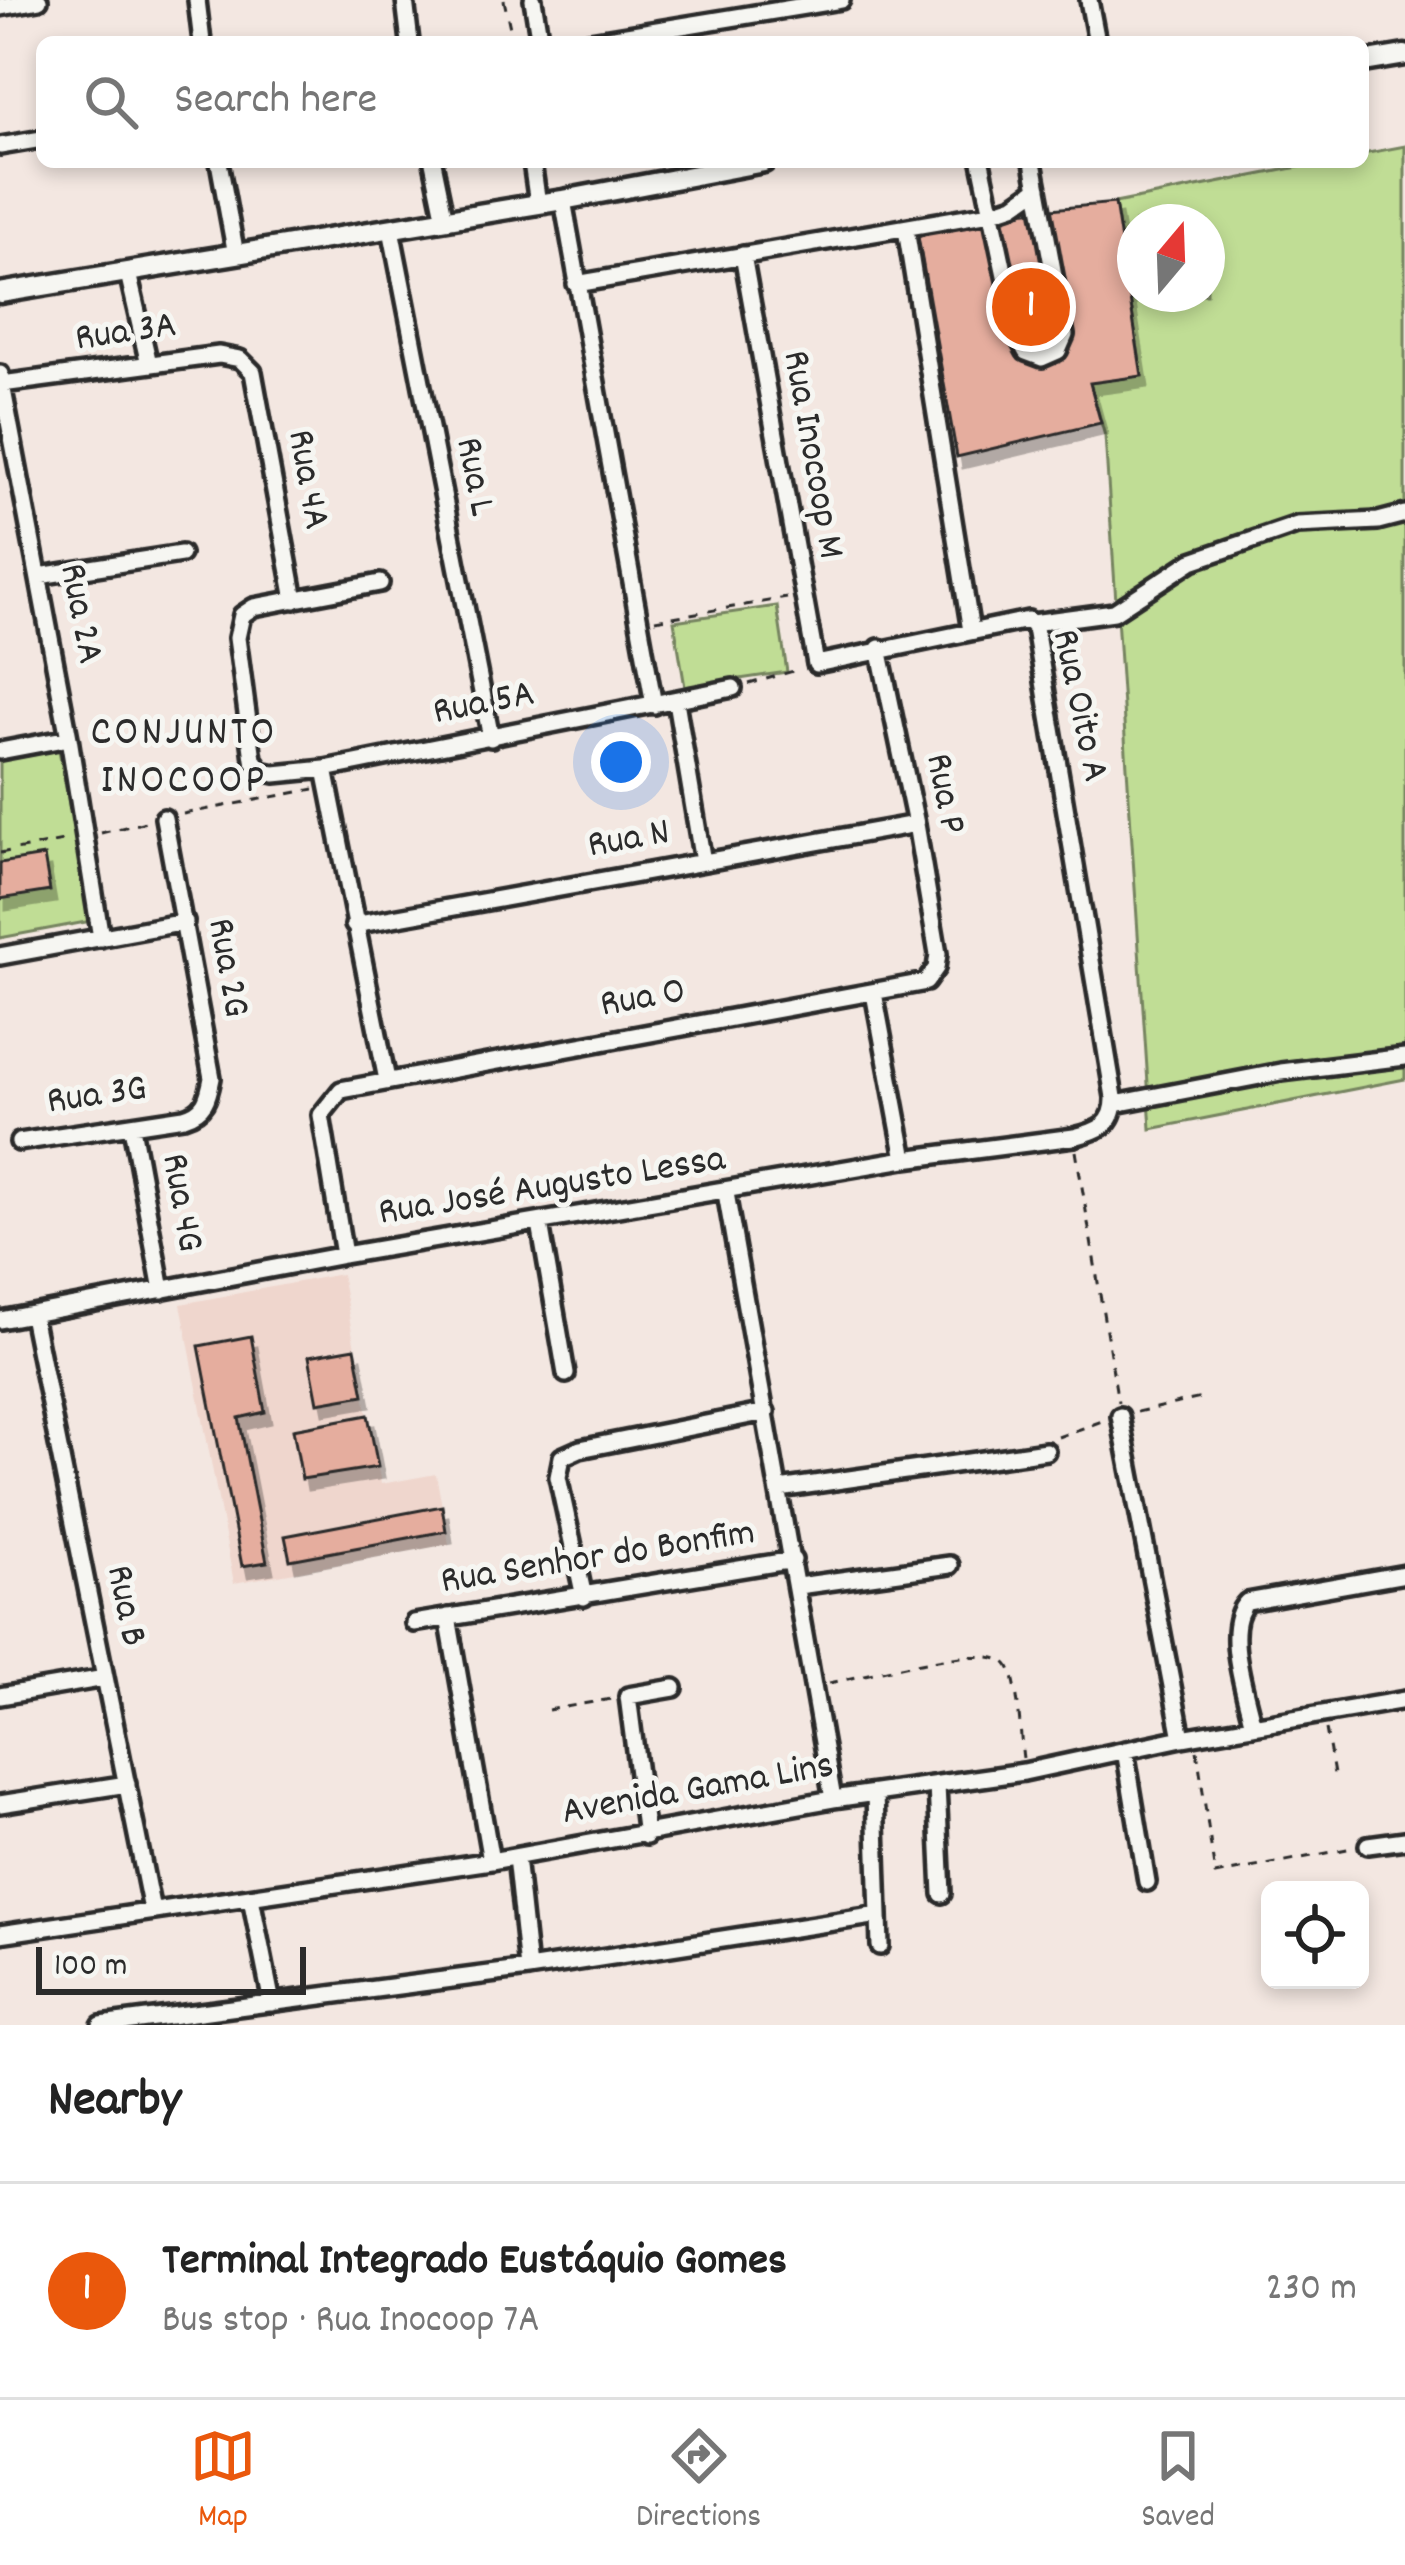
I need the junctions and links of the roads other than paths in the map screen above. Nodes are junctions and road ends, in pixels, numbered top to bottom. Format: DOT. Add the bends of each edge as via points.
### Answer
graph roads {
  1 [pos="39,0"];
  2 [pos="197,0"];
  3 [pos="405,0"];
  4 [pos="533,0"];
  5 [pos="841,0"];
  6 [pos="1089,0"];
  7 [pos="0,7"];
  8 [pos="201,36"];
  9 [pos="409,36"];
  10 [pos="539,36"];
  11 [pos="621,36"];
  12 [pos="1096,36"];
  13 [pos="1405,55"];
  14 [pos="1369,61"];
  15 [pos="36,140"];
  16 [pos="0,146"];
  17 [pos="220,168"];
  18 [pos="434,168"];
  19 [pos="533,168"];
  20 [pos="732,168"];
  21 [pos="982,168"];
  22 [pos="1035,168"];
  23 [pos="1038,188"];
  24 [pos="562,200"];
  25 [pos="538,204"];
  26 [pos="990,213"];
  27 [pos="445,220"];
  28 [pos="392,229"];
  29 [pos="906,229"];
  30 [pos="236,255"];
  31 [pos="743,255"];
  32 [pos="128,273"];
  33 [pos="576,284"];
  34 [pos="0,293"];
  35 [pos="148,364"];
  36 [pos="253,372"];
  37 [pos="1,379"];
  38 [pos="1405,514"];
  39 [pos="181,554"];
  40 [pos="39,576"];
  41 [pos="380,583"];
  42 [pos="295,599"];
  43 [pos="1032,623"];
  44 [pos="971,631"];
  45 [pos="879,648"];
  46 [pos="733,688"];
  47 [pos="676,701"];
  48 [pos="654,705"];
  49 [pos="69,738"];
  50 [pos="490,738"];
  51 [pos="0,751"];
  52 [pos="326,778"];
  53 [pos="164,818"];
  54 [pos="916,824"];
  55 [pos="703,862"];
  56 [pos="185,922"];
  57 [pos="354,925"];
  58 [pos="101,938"];
  59 [pos="938,954"];
  60 [pos="0,956"];
  61 [pos="874,992"];
  62 [pos="1405,1057"];
  63 [pos="387,1080"];
  64 [pos="1113,1111"];
  65 [pos="184,1117"];
  66 [pos="133,1127"];
  67 [pos="19,1142"];
  68 [pos="905,1159"];
  69 [pos="726,1193"];
  70 [pos="540,1224"];
  71 [pos="344,1255"];
  72 [pos="162,1290"];
  73 [pos="32,1315"];
  74 [pos="0,1321"];
  75 [pos="566,1373"];
  76 [pos="766,1412"];
  77 [pos="1120,1415"];
  78 [pos="1046,1451"];
  79 [pos="779,1489"];
  80 [pos="794,1560"];
  81 [pos="950,1565"];
  82 [pos="1405,1574"];
  83 [pos="798,1586"];
  84 [pos="584,1597"];
  85 [pos="448,1617"];
  86 [pos="414,1623"];
  87 [pos="105,1678"];
  88 [pos="674,1688"];
  89 [pos="0,1696"];
  90 [pos="1405,1700"];
  91 [pos="1253,1726"];
  92 [pos="1188,1737"];
  93 [pos="1126,1750"];
  94 [pos="127,1784"];
  95 [pos="937,1785"];
  96 [pos="875,1794"];
  97 [pos="833,1799"];
  98 [pos="0,1804"];
  99 [pos="646,1835"];
  100 [pos="1405,1840"];
  101 [pos="1367,1845"];
  102 [pos="516,1857"];
  103 [pos="491,1862"];
  104 [pos="1147,1882"];
  105 [pos="941,1894"];
  106 [pos="251,1898"];
  107 [pos="152,1910"];
  108 [pos="879,1915"];
  109 [pos="0,1934"];
  110 [pos="880,1946"];
  111 [pos="528,1969"];
  112 [pos="272,2003"];
  113 [pos="101,2025"];
  1 -- 7 [label="street"];
  2 -- 8 [label="street"];
  3 -- 9 [label="street"];
  4 -- 10 [label="street"];
  5 -- 11 [label="street"];
  6 -- 12 [label="street"];
  13 -- 14 [label="street"];
  15 -- 16 [label="street"];
  17 -- 30 [label="street"];
  18 -- 27 [label="street"];
  19 -- 25 [label="street"];
  20 -- 24 [label="street"];
  21 -- 26 [label="street"];
  22 -- 23 [label="street"];
  23 -- 26 [label="street"];
  23 -- 26 [label="street" via="1065,335 1051,356 1020,345"];
  24 -- 25 [label="street"];
  24 -- 33 [label="street"];
  25 -- 27 [label="street"];
  26 -- 29 [label="street"];
  27 -- 28 [label="street"];
  28 -- 30 [label="street"];
  28 -- 50 [label="street, Rua L"];
  29 -- 31 [label="street"];
  29 -- 44 [label="street"];
  30 -- 32 [label="street"];
  31 -- 33 [label="street"];
  31 -- 45 [label="street, Rua Inocoop M" via="816,664"];
  32 -- 34 [label="street"];
  32 -- 35 [label="street"];
  33 -- 48 [label="street"];
  35 -- 36 [label="street, Rua 3A" via="229,355"];
  35 -- 37 [label="street, Rua 3A"];
  36 -- 42 [label="street, Rua 4A"];
  37 -- 40 [label="street, Rua 2A"];
  38 -- 43 [label="street" via="1297,525 1192,561 1114,612"];
  39 -- 40 [label="street"];
  40 -- 49 [label="street, Rua 2A"];
  41 -- 42 [label="street"];
  42 -- 52 [label="street, Rua 5A" via="254,607 238,625 254,759 268,773"];
  43 -- 44 [label="street, Rua Oito A"];
  43 -- 64 [label="street, Rua Oito A"];
  44 -- 45 [label="street, Rua Oito A"];
  45 -- 54 [label="street, Rua P"];
  46 -- 47 [label="street, Rua 5A"];
  47 -- 48 [label="street, Rua 5A"];
  47 -- 55 [label="street"];
  48 -- 50 [label="street, Rua 5A"];
  49 -- 51 [label="street"];
  49 -- 58 [label="street, Rua 2A"];
  50 -- 52 [label="street, Rua 5A"];
  52 -- 57 [label="street"];
  53 -- 56 [label="street, Rua 2G"];
  54 -- 55 [label="street, Rua N"];
  54 -- 59 [label="street, Rua P"];
  55 -- 57 [label="street, Rua N"];
  56 -- 58 [label="street"];
  56 -- 65 [label="street, Rua 2G" via="212,1078 203,1106"];
  57 -- 63 [label="street"];
  58 -- 60 [label="street"];
  59 -- 61 [label="street, Rua O" via="926,982"];
  61 -- 63 [label="street, Rua O"];
  61 -- 68 [label="street"];
  62 -- 64 [label="street, Rua José Augusto Lessa" via="1282,1072"];
  63 -- 71 [label="street, Rua O" via="341,1090 322,1115"];
  64 -- 68 [label="street, Rua José Augusto Lessa" via="1096,1132"];
  65 -- 66 [label="street, Rua 3G"];
  66 -- 67 [label="street, Rua 3G"];
  66 -- 72 [label="street, Rua 4G"];
  68 -- 69 [label="street, Rua José Augusto Lessa"];
  69 -- 70 [label="street, Rua José Augusto Lessa"];
  69 -- 76 [label="street"];
  70 -- 71 [label="street, Rua José Augusto Lessa"];
  70 -- 75 [label="street"];
  71 -- 72 [label="street, Rua José Augusto Lessa"];
  72 -- 73 [label="street, Rua José Augusto Lessa"];
  73 -- 74 [label="street, Rua José Augusto Lessa"];
  73 -- 87 [label="street, Rua B"];
  76 -- 79 [label="street"];
  76 -- 84 [label="street" via="562,1457 558,1477"];
  77 -- 92 [label="street"];
  78 -- 79 [label="street"];
  79 -- 80 [label="street"];
  80 -- 83 [label="street"];
  80 -- 84 [label="street, Rua Senhor do Bonfim"];
  81 -- 83 [label="street"];
  82 -- 91 [label="street" via="1247,1602 1234,1629"];
  83 -- 97 [label="street"];
  84 -- 85 [label="street, Rua Senhor do Bonfim"];
  85 -- 86 [label="street, Rua Senhor do Bonfim"];
  85 -- 103 [label="street"];
  87 -- 89 [label="street"];
  87 -- 94 [label="street, Rua B"];
  88 -- 99 [label="street" via="628,1696"];
  90 -- 91 [label="street, Avenida Gama Lins"];
  91 -- 92 [label="street, Avenida Gama Lins"];
  92 -- 93 [label="street, Avenida Gama Lins"];
  93 -- 95 [label="street, Avenida Gama Lins"];
  93 -- 104 [label="street"];
  94 -- 98 [label="street"];
  94 -- 107 [label="street, Rua B"];
  95 -- 96 [label="street, Avenida Gama Lins"];
  95 -- 105 [label="street"];
  96 -- 97 [label="street, Avenida Gama Lins"];
  96 -- 108 [label="street"];
  97 -- 99 [label="street, Avenida Gama Lins"];
  99 -- 102 [label="street, Avenida Gama Lins"];
  100 -- 101 [label="street"];
  102 -- 103 [label="street, Avenida Gama Lins"];
  102 -- 111 [label="street"];
  103 -- 106 [label="street, Avenida Gama Lins"];
  106 -- 107 [label="street, Avenida Gama Lins"];
  106 -- 112 [label="street"];
  107 -- 109 [label="street, Avenida Gama Lins"];
  108 -- 110 [label="street"];
  108 -- 111 [label="street"];
  111 -- 112 [label="street"];
  112 -- 113 [label="street"];
}
